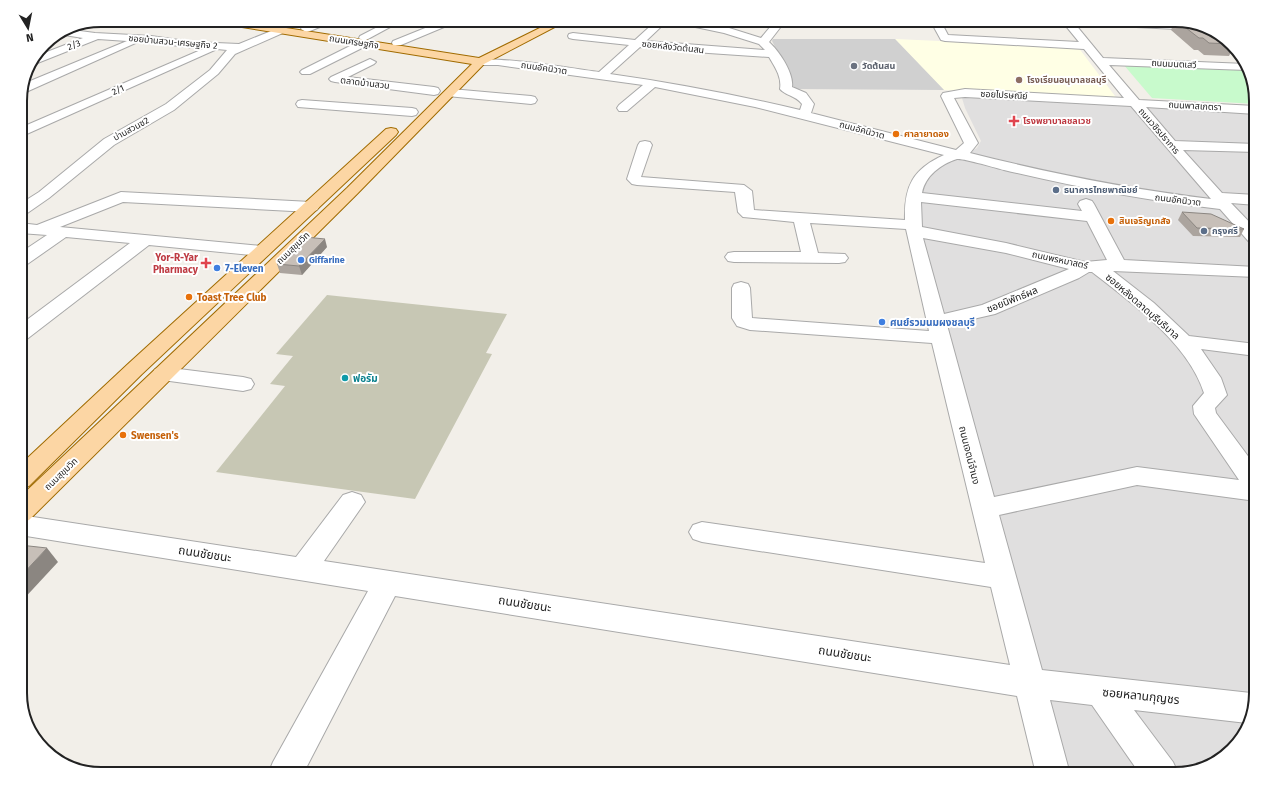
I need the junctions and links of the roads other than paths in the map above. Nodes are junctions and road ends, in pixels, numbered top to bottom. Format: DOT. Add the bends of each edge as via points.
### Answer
graph roads {
  1 [pos="277,27"];
  2 [pos="291,27"];
  3 [pos="294,27"];
  4 [pos="311,27"];
  5 [pos="387,27"];
  6 [pos="436,27"];
  7 [pos="537,27"];
  8 [pos="548,27"];
  9 [pos="655,27"];
  10 [pos="714,27"];
  11 [pos="736,27"];
  12 [pos="776,27"];
  13 [pos="938,27"];
  14 [pos="1072,27"];
  15 [pos="306,29"];
  16 [pos="730,31"];
  17 [pos="72,33"];
  18 [pos="95,36"];
  19 [pos="573,36"];
  20 [pos="141,39"];
  21 [pos="364,41"];
  22 [pos="763,42"];
  23 [pos="397,43"];
  24 [pos="638,43"];
  25 [pos="215,46"];
  26 [pos="1088,46"];
  27 [pos="240,47"];
  28 [pos="773,54"];
  29 [pos="40,58"];
  30 [pos="482,59"];
  31 [pos="1100,61"];
  32 [pos="370,62"];
  33 [pos="1240,67"];
  34 [pos="306,72"];
  35 [pos="601,76"];
  36 [pos="653,83"];
  37 [pos="29,85"];
  38 [pos="442,92"];
  39 [pos="531,100"];
  40 [pos="1134,102"];
  41 [pos="302,104"];
  42 [pos="623,108"];
  43 [pos="1249,110"];
  44 [pos="412,112"];
  45 [pos="804,115"];
  46 [pos="27,130"];
  47 [pos="645,145"];
  48 [pos="1171,145"];
  49 [pos="1249,148"];
  50 [pos="957,154"];
  51 [pos="1075,182"];
  52 [pos="914,197"];
  53 [pos="1249,200"];
  54 [pos="1221,201"];
  55 [pos="27,206"];
  56 [pos="311,207"];
  57 [pos="1093,217"];
  58 [pos="801,218"];
  59 [pos="914,228"];
  60 [pos="27,229"];
  61 [pos="38,230"];
  62 [pos="1249,231"];
  63 [pos="63,232"];
  64 [pos="145,240"];
  65 [pos="262,251"];
  66 [pos="27,256"];
  67 [pos="734,257"];
  68 [pos="811,257"];
  69 [pos="839,258"];
  70 [pos="1118,265"];
  71 [pos="1091,266"];
  72 [pos="1249,272"];
  73 [pos="741,288"];
  74 [pos="938,329"];
  75 [pos="27,330"];
  76 [pos="1183,341"];
  77 [pos="1249,349"];
  78 [pos="164,374"];
  79 [pos="243,384"];
  80 [pos="27,473"];
  81 [pos="1249,475"];
  82 [pos="1249,491"];
  83 [pos="352,502"];
  84 [pos="27,506"];
  85 [pos="984,509"];
  86 [pos="27,526"];
  87 [pos="702,532"];
  88 [pos="303,569"];
  89 [pos="1002,577"];
  90 [pos="387,583"];
  91 [pos="1030,683"];
  92 [pos="1101,691"];
  93 [pos="1247,708"];
  94 [pos="289,767"];
  95 [pos="1051,767"];
  96 [pos="1156,767"];
  1 -- 27 [label="street, ซอยบ้านสวน-เศรษฐกิจ 2"];
  2 -- 21 [label="main road, ถนนเศรษฐกิจ"];
  3 -- 15 [label="main road, ถนนเศรษฐกิจ"];
  4 -- 15 [label="street"];
  5 -- 21 [label="street"];
  6 -- 23 [label="street"];
  7 -- 30 [label="main road, ถนนสุขุมวิท"];
  8 -- 30 [label="main road, ถนนสุขุมวิท"];
  9 -- 24 [label="street"];
  10 -- 16 [label="street"];
  11 -- 16 [label="street"];
  12 -- 22 [label="street"];
  13 -- 26 [label="street" via="945,38"];
  14 -- 26 [label="street, ถนนวชิรปราการ"];
  15 -- 21 [label="main road, ถนนเศรษฐกิจ"];
  16 -- 22 [label="street"];
  17 -- 18 [label="street, ซอยบ้านสวน-เศรษฐกิจ 2"];
  18 -- 20 [label="street, ซอยบ้านสวน-เศรษฐกิจ 2"];
  18 -- 29 [label="street, 2/3"];
  19 -- 24 [label="street, ซอยหลังวัดต้นสน"];
  20 -- 25 [label="street, ซอยบ้านสวน-เศรษฐกิจ 2"];
  20 -- 37 [label="street"];
  21 -- 23 [label="main road, ถนนเศรษฐกิจ"];
  21 -- 30 [label="main road, ถนนเศรษฐกิจ"];
  21 -- 34 [label="street"];
  22 -- 28 [label="street"];
  23 -- 30 [label="main road, ถนนเศรษฐกิจ"];
  24 -- 28 [label="street, ซอยหลังวัดต้นสน" via="686,49"];
  24 -- 35 [label="street"];
  25 -- 27 [label="street, ซอยบ้านสวน-เศรษฐกิจ 2"];
  25 -- 46 [label="street, 2/1"];
  26 -- 31 [label="street, ถนนวชิรปราการ"];
  27 -- 55 [label="street, บ่านสวนซ2" via="231,52 214,72 170,108 90,155 44,196"];
  28 -- 45 [label="street" via="782,66 786,89 802,96 808,104"];
  30 -- 35 [label="street, ถนนอัคนิวาต"];
  30 -- 38 [label="main road, ถนนสุขุมวิท"];
  31 -- 33 [label="street, ถนนมนตเสวี"];
  31 -- 40 [label="street, ถนนวชิรปราการ"];
  32 -- 38 [label="street, ตลาดบ้านสวน" via="335,79"];
  35 -- 36 [label="street, ถนนอัคนิวาต"];
  36 -- 42 [label="street"];
  36 -- 45 [label="street, ถนนอัคนิวาต" via="700,90"];
  38 -- 39 [label="street"];
  38 -- 44 [label="main road, ถนนสุขุมวิท"];
  38 -- 78 [label="main road, ถนนสุขุมวิท" via="352,191"];
  40 -- 43 [label="street, ถนนพาสเภตรา"];
  40 -- 48 [label="street, ถนนวชิรปราการ"];
  40 -- 50 [label="street, ซอยไปรษณีย์" via="953,94 947,96 971,143"];
  41 -- 44 [label="street"];
  44 -- 56 [label="main road, ถนนสุขุมวิท"];
  45 -- 50 [label="street, ถนนอัคนิวาต"];
  47 -- 58 [label="street, ถนนพรหมาสตร์" via="634,176 637,181 739,188 744,190 746,212 749,214"];
  48 -- 49 [label="street"];
  48 -- 54 [label="street, ถนนวชิรปราการ"];
  50 -- 51 [label="street, ถนนอัคนิวาต"];
  50 -- 52 [label="street, ถนนเจตน์จำนง" via="931,167 916,185"];
  51 -- 54 [label="street, ถนนอัคนิวาต" via="1180,201"];
  51 -- 57 [label="street"];
  52 -- 57 [label="street"];
  52 -- 59 [label="street, ถนนเจตน์จำนง" via="911,210"];
  53 -- 54 [label="street, ถนนอัคนิวาต"];
  54 -- 62 [label="street, ถนนวชิรปราการ"];
  56 -- 61 [label="street" via="121,197"];
  56 -- 65 [label="main road, ถนนสุขุมวิท"];
  57 -- 70 [label="street"];
  58 -- 59 [label="street, ถนนพรหมาสตร์"];
  58 -- 68 [label="street"];
  59 -- 71 [label="street, ถนนพรหมาสตร์"];
  59 -- 74 [label="street, ถนนเจตน์จำนง"];
  60 -- 61 [label="street"];
  61 -- 63 [label="street"];
  63 -- 64 [label="street"];
  63 -- 66 [label="street"];
  64 -- 65 [label="street"];
  64 -- 75 [label="street"];
  65 -- 80 [label="main road, ถนนสุขุมวิท"];
  67 -- 68 [label="street"];
  68 -- 69 [label="street"];
  70 -- 71 [label="street, ถนนพรหมาสตร์"];
  70 -- 72 [label="street, ถนนพรหมาสตร์"];
  71 -- 74 [label="street, ซอยนิพัทธ์ผล"];
  71 -- 76 [label="street, ซอยหลังตลาดบุรีบริบาล" via="1142,303"];
  73 -- 74 [label="street, ซอยนิพัทธ์ผล" via="742,318 750,324"];
  74 -- 85 [label="street, ถนนเจตน์จำนง"];
  76 -- 77 [label="street"];
  76 -- 81 [label="street, ซอยหลังตลาดบุรีบริบาล" via="1214,385 1216,396 1204,406 1205,414"];
  78 -- 79 [label="street"];
  78 -- 84 [label="main road, ถนนสุขุมวิท"];
  82 -- 85 [label="street" via="1137,476"];
  83 -- 88 [label="street"];
  85 -- 89 [label="street, ถนนเจตน์จำนง"];
  86 -- 88 [label="street, ถนนชัยชนะ"];
  87 -- 89 [label="street"];
  88 -- 90 [label="street, ถนนชัยชนะ"];
  89 -- 91 [label="street, ถนนเจตน์จำนง"];
  90 -- 91 [label="street, ถนนชัยชนะ"];
  90 -- 94 [label="street"];
  91 -- 92 [label="street, ซอยหลานกุญชร"];
  91 -- 95 [label="street, ถนนเจตน์จำนง"];
  92 -- 93 [label="street, ซอยหลานกุญชร"];
  92 -- 96 [label="street"];
}
